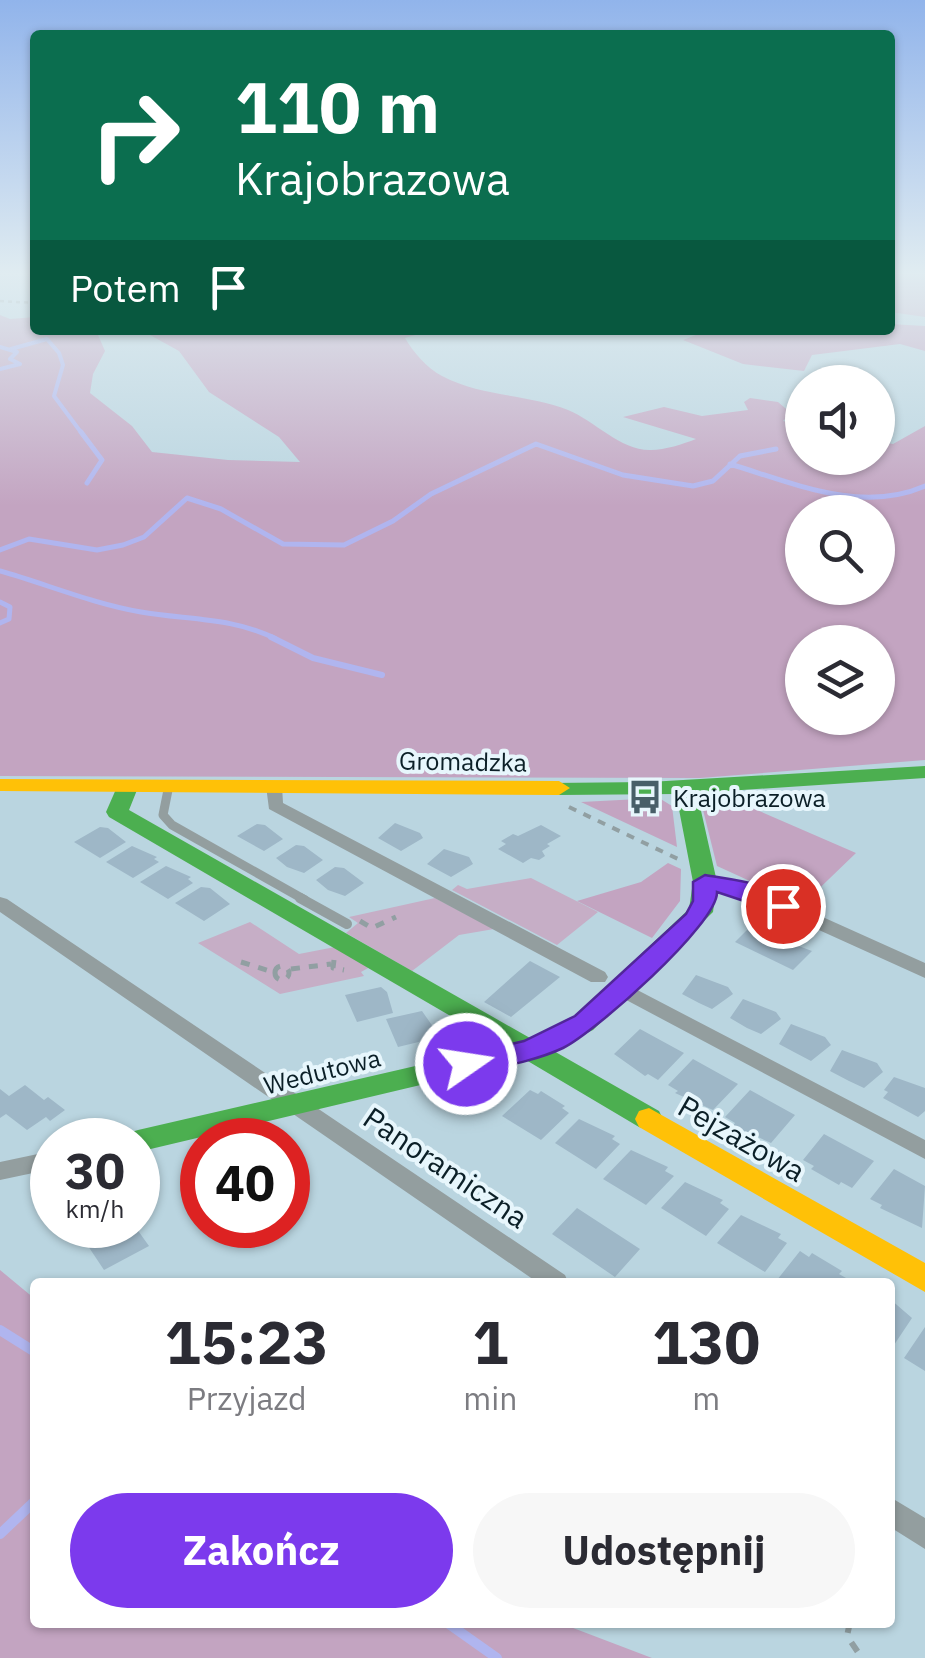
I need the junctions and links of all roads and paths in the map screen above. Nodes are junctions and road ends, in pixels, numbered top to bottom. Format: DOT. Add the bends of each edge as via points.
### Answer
graph roads {
  1 [pos="925,772"];
  2 [pos="0,785"];
  3 [pos="128,785"];
  4 [pos="169,786"];
  5 [pos="274,786"];
  6 [pos="685,787"];
  7 [pos="553,790"];
  8 [pos="703,875"];
  9 [pos="0,903"];
  10 [pos="396,917"];
  11 [pos="347,924"];
  12 [pos="241,962"];
  13 [pos="331,964"];
  14 [pos="290,969"];
  15 [pos="925,971"];
  16 [pos="273,972"];
  17 [pos="598,977"];
  18 [pos="622,989"];
  19 [pos="529,1050"];
  20 [pos="299,1106"];
  21 [pos="160,1136"];
  22 [pos="925,1150"];
  23 [pos="30,1165"];
  24 [pos="0,1171"];
  25 [pos="550,1278"];
  26 [pos="925,1278"];
  27 [pos="895,1514"];
  28 [pos="925,1535"];
  29 [pos="849,1628"];
  30 [pos="862,1658"];
  1 -- 6 [label="street, Gromadzka"];
  2 -- 3 [label="street, Gromadzka"];
  3 -- 4 [label="street, Gromadzka"];
  3 -- 19 [label="street, Pejzażowa" via="117,812"];
  4 -- 5 [label="street, Gromadzka"];
  4 -- 11 [label="lane" via="163,815 172,824"];
  5 -- 7 [label="street, Gromadzka"];
  5 -- 17 [label="street" via="275,805"];
  6 -- 7 [label="street, Gromadzka"];
  6 -- 8 [label="street"];
  7 -- 8 [label="path" via="560,802"];
  8 -- 15 [label="street"];
  8 -- 18 [label="street, Wedutowa" via="701,912"];
  9 -- 20 [label="street, Panoramiczna"];
  10 -- 11 [label="path" via="372,928 354,918"];
  12 -- 16 [label="path"];
  13 -- 14 [label="path"];
  14 -- 16 [label="path"];
  14 -- 16 [label="path" via="288,978"];
  18 -- 19 [label="street, Wedutowa" via="584,1022"];
  18 -- 22 [label="street"];
  19 -- 20 [label="street, Wedutowa"];
  19 -- 26 [label="street, Pejzażowa"];
  20 -- 21 [label="street, Wedutowa"];
  20 -- 25 [label="street, Panoramiczna"];
  23 -- 24 [label="street"];
  27 -- 28 [label="street"];
  29 -- 30 [label="path"];
}
